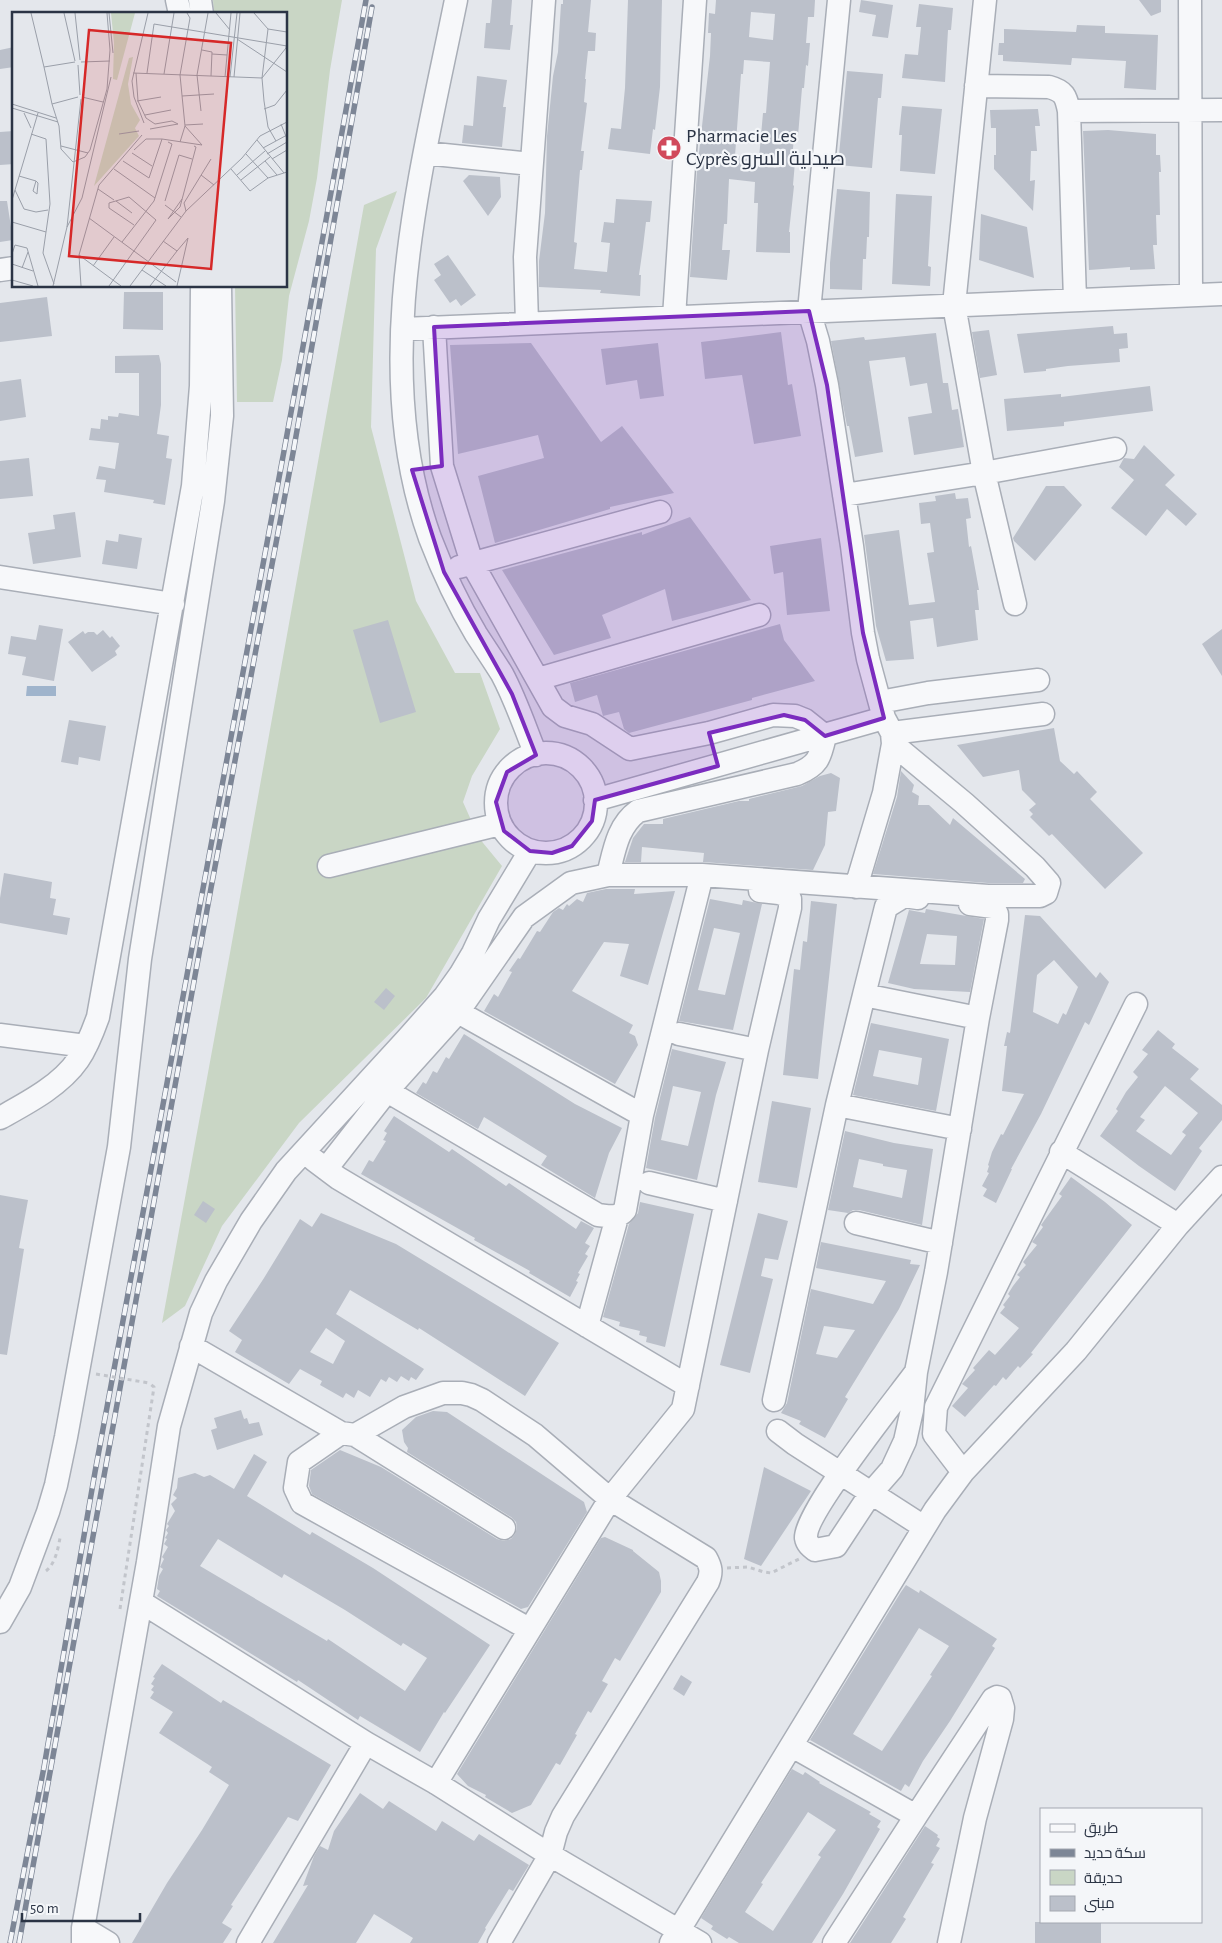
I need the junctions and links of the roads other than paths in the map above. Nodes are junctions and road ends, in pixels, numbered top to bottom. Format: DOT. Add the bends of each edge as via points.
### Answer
graph roads {
  1 [pos="456,0"];
  2 [pos="544,0"];
  3 [pos="695,0"];
  4 [pos="840,0"];
  5 [pos="985,0"];
  6 [pos="1190,0"];
  7 [pos="976,86"];
  8 [pos="1222,110"];
  9 [pos="1069,111"];
  10 [pos="1190,111"];
  11 [pos="425,153"];
  12 [pos="531,164"];
  13 [pos="202,288"];
  14 [pos="220,288"];
  15 [pos="1222,294"];
  16 [pos="1191,295"];
  17 [pos="1075,300"];
  18 [pos="954,305"];
  19 [pos="809,311"];
  20 [pos="674,317"];
  21 [pos="527,323"];
  22 [pos="434,327"];
  23 [pos="403,329"];
  24 [pos="1115,449"];
  25 [pos="442,466"];
  26 [pos="412,470"];
  27 [pos="984,473"];
  28 [pos="844,495"];
  29 [pos="660,512"];
  30 [pos="472,563"];
  31 [pos="444,572"];
  32 [pos="0,576"];
  33 [pos="173,604"];
  34 [pos="1016,604"];
  35 [pos="759,615"];
  36 [pos="538,679"];
  37 [pos="1038,680"];
  38 [pos="1043,714"];
  39 [pos="887,724"];
  40 [pos="709,733"];
  41 [pos="825,736"];
  42 [pos="536,755"];
  43 [pos="718,766"];
  44 [pos="596,800"];
  45 [pos="500,824"];
  46 [pos="530,850"];
  47 [pos="329,866"];
  48 [pos="608,875"];
  49 [pos="701,880"];
  50 [pos="856,886"];
  51 [pos="864,995"];
  52 [pos="1136,1004"];
  53 [pos="458,1012"];
  54 [pos="978,1018"];
  55 [pos="680,1034"];
  56 [pos="0,1035"];
  57 [pos="86,1046"];
  58 [pos="757,1050"];
  59 [pos="387,1092"];
  60 [pos="837,1105"];
  61 [pos="642,1114"];
  62 [pos="0,1118"];
  63 [pos="960,1130"];
  64 [pos="303,1152"];
  65 [pos="1061,1152"];
  66 [pos="326,1169"];
  67 [pos="1222,1177"];
  68 [pos="649,1183"];
  69 [pos="726,1201"];
  70 [pos="617,1217"];
  71 [pos="856,1223"];
  72 [pos="1178,1226"];
  73 [pos="941,1243"];
  74 [pos="587,1326"];
  75 [pos="191,1346"];
  76 [pos="916,1372"];
  77 [pos="688,1386"];
  78 [pos="774,1400"];
  79 [pos="778,1431"];
  80 [pos="348,1434"];
  81 [pos="963,1472"];
  82 [pos="840,1473"];
  83 [pos="871,1493"];
  84 [pos="610,1499"];
  85 [pos="924,1527"];
  86 [pos="504,1528"];
  87 [pos="141,1602"];
  88 [pos="0,1622"];
  89 [pos="529,1629"];
  90 [pos="366,1743"];
  91 [pos="792,1746"];
  92 [pos="436,1782"];
  93 [pos="916,1816"];
  94 [pos="550,1855"];
  95 [pos="83,1935"];
  96 [pos="675,1937"];
  97 [pos="108,1943"];
  98 [pos="248,1943"];
  99 [pos="499,1943"];
  100 [pos="700,1943"];
  101 [pos="834,1943"];
  102 [pos="949,1943"];
  1 -- 11 [label="street"];
  2 -- 12 [label="street"];
  3 -- 20 [label="street"];
  4 -- 19 [label="street"];
  5 -- 7 [label="street"];
  6 -- 10 [label="street"];
  7 -- 9 [label="street" via="1049,87 1060,90 1066,97"];
  7 -- 18 [label="street"];
  8 -- 10 [label="street"];
  9 -- 10 [label="street"];
  9 -- 17 [label="street"];
  10 -- 16 [label="street"];
  11 -- 12 [label="street"];
  11 -- 23 [label="street" via="409,250"];
  12 -- 21 [label="street" via="525,257"];
  13 -- 33 [label="street" via="193,486"];
  14 -- 88 [label="street" via="220,451 140,960 119,1148 56,1485 20,1587"];
  15 -- 16 [label="street"];
  16 -- 17 [label="street"];
  17 -- 18 [label="street"];
  18 -- 19 [label="street"];
  18 -- 27 [label="street"];
  19 -- 20 [label="street"];
  19 -- 28 [label="street" via="827,384"];
  20 -- 21 [label="street"];
  21 -- 22 [label="street"];
  22 -- 23 [label="street"];
  22 -- 25 [label="street"];
  23 -- 26 [label="street" via="404,400"];
  24 -- 27 [label="street"];
  25 -- 26 [label="street"];
  25 -- 30 [label="street"];
  26 -- 31 [label="street" via="427,527"];
  27 -- 28 [label="street"];
  27 -- 34 [label="street"];
  28 -- 39 [label="street" via="863,633"];
  29 -- 30 [label="street"];
  30 -- 31 [label="street"];
  30 -- 36 [label="street"];
  31 -- 42 [label="street" via="463,612 512,694"];
  32 -- 33 [label="street"];
  33 -- 57 [label="street" via="98,1017"];
  35 -- 36 [label="street"];
  36 -- 40 [label="street" via="549,702 558,712 592,724 630,749"];
  37 -- 39 [label="street" via="928,693"];
  38 -- 39 [label="street"];
  39 -- 41 [label="street"];
  39 -- 50 [label="street" via="884,793"];
  39 -- 50 [label="street" via="964,803 1046,878 1048,889 1040,896 988,896"];
  40 -- 41 [label="street" via="784,715 805,720"];
  40 -- 43 [label="street"];
  41 -- 43 [label="street"];
  41 -- 48 [label="street" via="817,762 797,774 638,811 623,825"];
  42 -- 44 [label="street" via="554,754 572,761 586,774"];
  42 -- 45 [label="street" via="515,764 501,781 496,802"];
  43 -- 44 [label="street"];
  44 -- 46 [label="street" via="592,821 576,842 552,853"];
  45 -- 46 [label="street" via="516,843"];
  45 -- 47 [label="street"];
  46 -- 64 [label="street" via="460,976 445,996"];
  48 -- 49 [label="street"];
  48 -- 53 [label="street" via="571,883 524,917"];
  49 -- 50 [label="street"];
  49 -- 58 [label="street" via="779,893 790,899"];
  49 -- 61 [label="street"];
  51 -- 54 [label="street"];
  51 -- 54 [label="street" via="886,907 904,896 989,906 997,914"];
  51 -- 60 [label="street"];
  52 -- 65 [label="street"];
  53 -- 59 [label="street"];
  53 -- 61 [label="street"];
  54 -- 63 [label="street"];
  55 -- 58 [label="street"];
  56 -- 57 [label="street"];
  57 -- 62 [label="street" via="78,1061 58,1081"];
  58 -- 69 [label="street"];
  59 -- 66 [label="street"];
  59 -- 70 [label="street" via="598,1215"];
  60 -- 63 [label="street"];
  60 -- 78 [label="street"];
  61 -- 70 [label="street" via="625,1210"];
  63 -- 73 [label="street"];
  64 -- 66 [label="street"];
  64 -- 75 [label="street" via="250,1221 216,1280"];
  65 -- 72 [label="street"];
  65 -- 81 [label="street" via="936,1407 934,1434"];
  66 -- 74 [label="street"];
  67 -- 72 [label="street"];
  68 -- 69 [label="street"];
  69 -- 77 [label="street"];
  70 -- 74 [label="street"];
  71 -- 73 [label="street"];
  72 -- 81 [label="street" via="1076,1351"];
  73 -- 76 [label="street"];
  74 -- 77 [label="street"];
  75 -- 80 [label="street"];
  75 -- 87 [label="street" via="169,1426"];
  76 -- 82 [label="street"];
  76 -- 83 [label="street" via="905,1440 892,1469"];
  77 -- 84 [label="street" via="683,1408"];
  79 -- 82 [label="street"];
  80 -- 84 [label="street" via="404,1407 443,1393 462,1393 482,1400 535,1435"];
  80 -- 86 [label="street"];
  80 -- 89 [label="street" via="299,1462 295,1488 302,1503"];
  81 -- 85 [label="street"];
  82 -- 83 [label="street"];
  82 -- 83 [label="street" via="808,1526 808,1545 815,1550 836,1546"];
  83 -- 85 [label="street"];
  84 -- 89 [label="street"];
  84 -- 94 [label="street" via="706,1558 711,1570 708,1582 563,1816"];
  85 -- 91 [label="street"];
  87 -- 90 [label="street"];
  87 -- 95 [label="street"];
  89 -- 92 [label="street"];
  90 -- 92 [label="street"];
  90 -- 98 [label="street"];
  91 -- 93 [label="street"];
  91 -- 96 [label="street"];
  92 -- 94 [label="street"];
  93 -- 101 [label="street"];
  93 -- 102 [label="street" via="993,1699 1000,1698 1002,1719 976,1818"];
  94 -- 96 [label="street"];
  94 -- 99 [label="street"];
  95 -- 97 [label="street"];
  96 -- 100 [label="street"];
}
